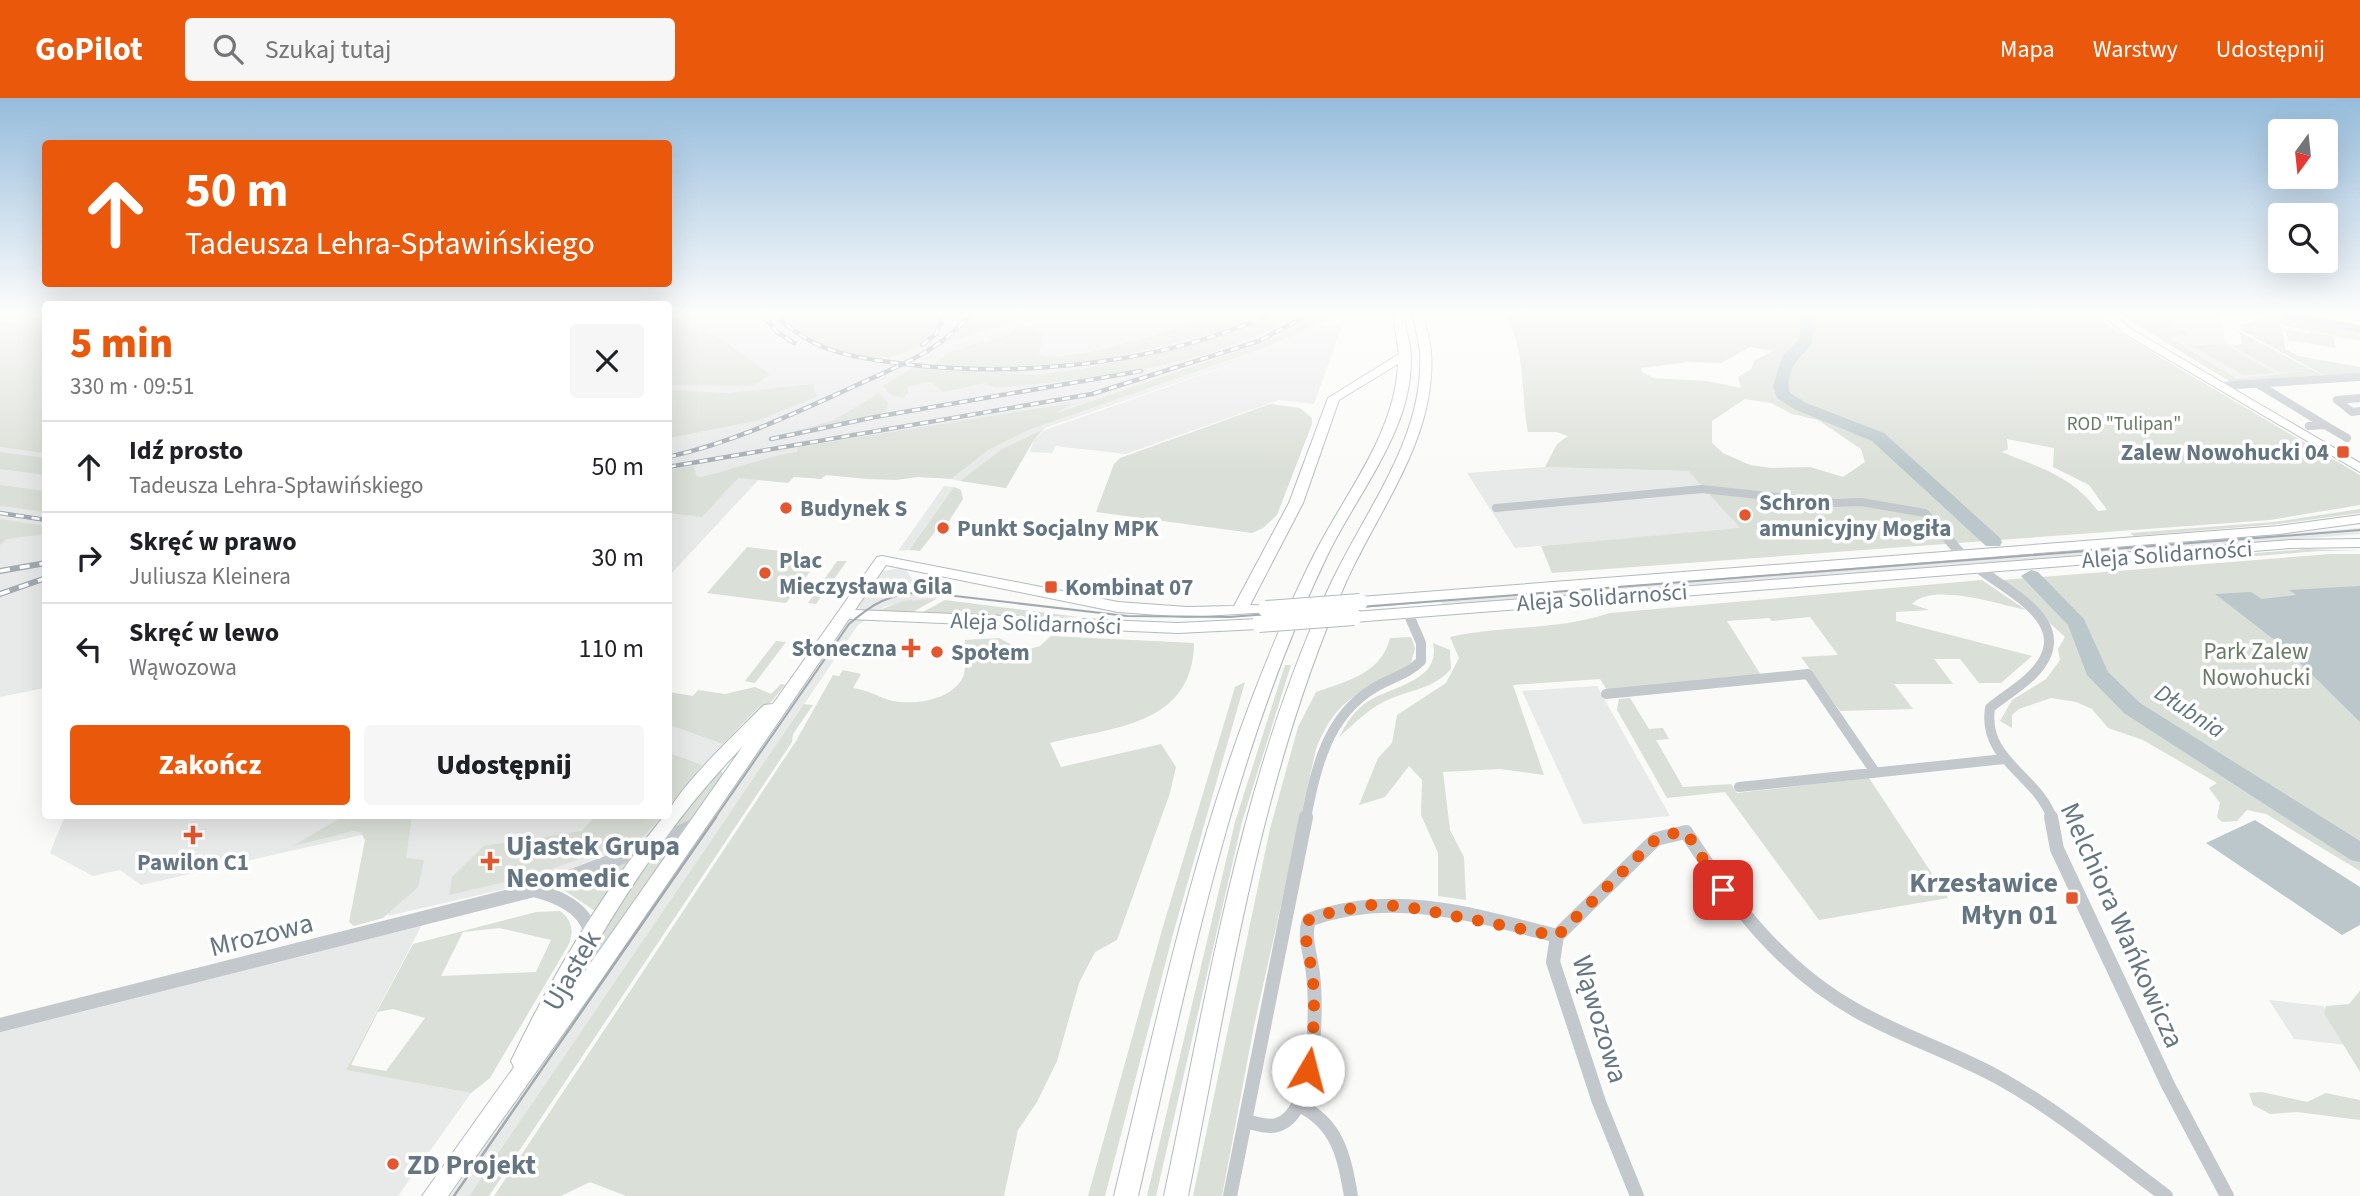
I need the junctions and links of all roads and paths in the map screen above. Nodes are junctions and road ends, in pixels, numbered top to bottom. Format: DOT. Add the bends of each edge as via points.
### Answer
graph roads {
  1 [pos="1386,366"];
  2 [pos="1405,366"];
  3 [pos="1427,366"];
  4 [pos="2186,366"];
  5 [pos="2360,377"];
  6 [pos="2258,384"];
  7 [pos="2220,386"];
  8 [pos="2360,398"];
  9 [pos="2360,411"];
  10 [pos="2325,425"];
  11 [pos="2309,426"];
  12 [pos="2347,438"];
  13 [pos="2360,468"];
  14 [pos="1496,508"];
  15 [pos="2360,519"];
  16 [pos="2360,543"];
  17 [pos="1962,555"];
  18 [pos="881,559"];
  19 [pos="1978,568"];
  20 [pos="1357,609"];
  21 [pos="1239,611"];
  22 [pos="1408,612"];
  23 [pos="843,614"];
  24 [pos="1263,617"];
  25 [pos="787,693"];
  26 [pos="1606,694"];
  27 [pos="2004,759"];
  28 [pos="1875,772"];
  29 [pos="1739,788"];
  30 [pos="703,817"];
  31 [pos="654,845"];
  32 [pos="534,890"];
  33 [pos="591,933"];
  34 [pos="1557,936"];
  35 [pos="590,980"];
  36 [pos="0,1025"];
  37 [pos="504,1096"];
  38 [pos="1299,1105"];
  39 [pos="1244,1121"];
  40 [pos="434,1196"];
  41 [pos="1126,1196"];
  42 [pos="1175,1196"];
  43 [pos="1230,1196"];
  44 [pos="1351,1196"];
  45 [pos="1637,1196"];
  46 [pos="2166,1196"];
  47 [pos="2227,1196"];
  1 -- 21 [label="street" via="1334,398 1296,503"];
  2 -- 41 [label="street" via="1404,385 1389,430 1322,551 1240,755"];
  3 -- 42 [label="street" via="1420,414 1338,585 1288,717 1251,845"];
  4 -- 7 [label="street"];
  5 -- 6 [label="street"];
  6 -- 7 [label="street"];
  6 -- 10 [label="street"];
  7 -- 13 [label="street"];
  8 -- 9 [label="street" via="2336,401 2352,412"];
  10 -- 11 [label="street"];
  10 -- 12 [label="street"];
  14 -- 17 [label="street" via="1702,489 1892,506 1925,513"];
  15 -- 17 [label="street, Aleja Solidarności" via="2279,530"];
  16 -- 19 [label="street, Aleja Solidarności"];
  17 -- 20 [label="street, Aleja Solidarności"];
  18 -- 21 [label="street, Aleja Solidarności" via="1118,607"];
  18 -- 23 [label="street, Ujastek"];
  19 -- 22 [label="street, Aleja Solidarności"];
  19 -- 27 [label="street, Melchiora Wańkowicza" via="2031,607 2051,635 2048,652 2036,671 1990,708 1988,732"];
  20 -- 22 [label="street, Aleja Solidarności"];
  20 -- 24 [label="street, Aleja Solidarności, bridge"];
  21 -- 24 [label="street, Aleja Solidarności"];
  22 -- 39 [label="street" via="1421,643 1421,661 1408,673 1354,701 1326,739"];
  23 -- 24 [label="street, Aleja Solidarności" via="1178,628"];
  23 -- 25 [label="street, Ujastek"];
  25 -- 30 [label="street, Ujastek"];
  25 -- 31 [label="street, Ujastek" via="720,760"];
  26 -- 28 [label="street" via="1808,674"];
  27 -- 28 [label="street"];
  27 -- 47 [label="street, Melchiora Wańkowicza" via="2053,819 2057,849 2168,1085"];
  28 -- 29 [label="street"];
  30 -- 31 [label="street, Mrozowa"];
  30 -- 35 [label="street, Ujastek"];
  31 -- 32 [label="street, Mrozowa"];
  31 -- 33 [label="street, Ujastek"];
  32 -- 33 [label="street" via="578,906"];
  32 -- 36 [label="street, Mrozowa"];
  33 -- 35 [label="street"];
  33 -- 37 [label="street, Ujastek"];
  34 -- 38 [label="street" via="1385,904 1309,920 1305,930 1313,972 1313,1036"];
  34 -- 45 [label="street, Wąwozowa" via="1553,962 1599,1101"];
  34 -- 46 [label="street, Wąwozowa" via="1656,839 1686,832 1750,925 1804,977 1840,1002 2005,1081"];
  35 -- 37 [label="street, Ujastek"];
  37 -- 40 [label="street, Ujastek"];
  38 -- 39 [label="street" via="1288,1121 1277,1126"];
  38 -- 44 [label="street" via="1328,1122 1342,1148"];
  39 -- 43 [label="street"];
}
